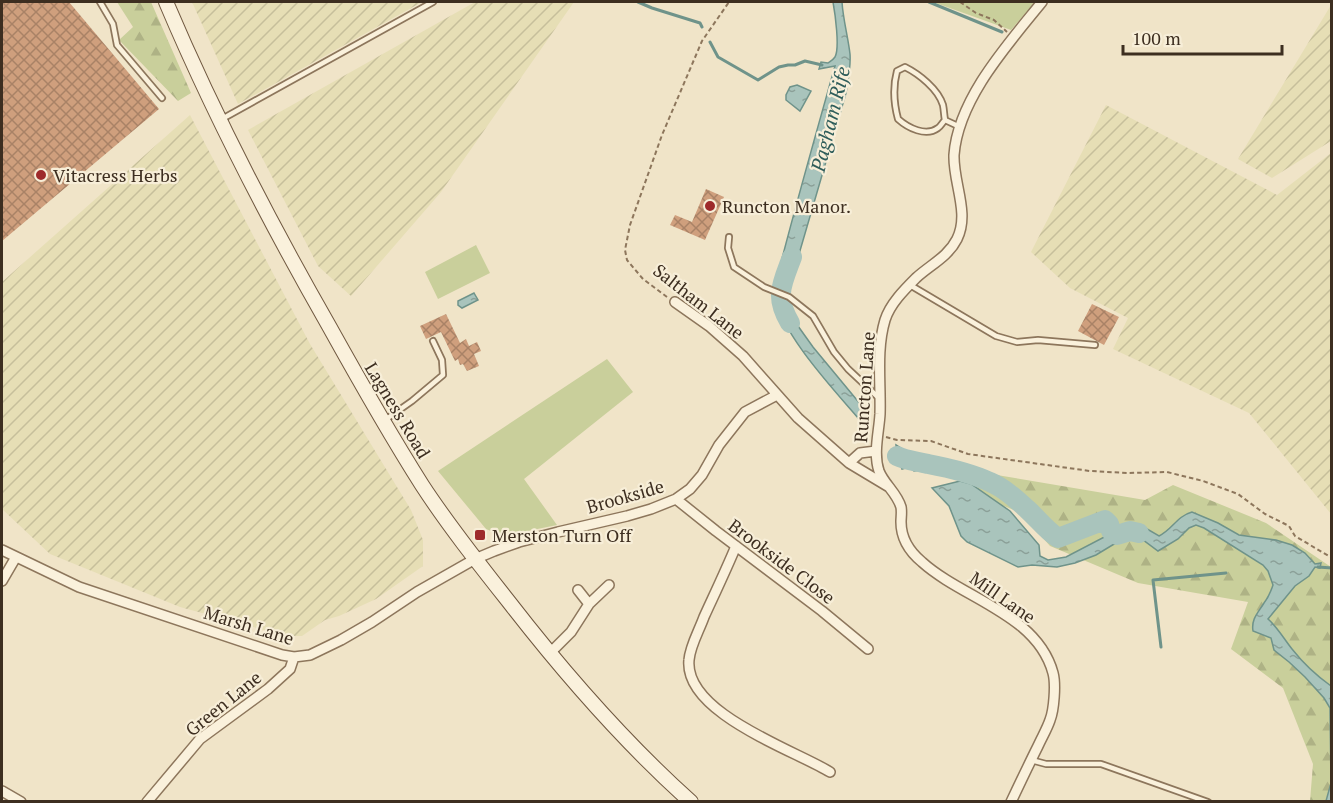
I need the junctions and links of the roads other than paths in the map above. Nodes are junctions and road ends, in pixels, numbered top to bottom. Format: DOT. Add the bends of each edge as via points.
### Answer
graph roads {
  1 [pos="100,2"];
  2 [pos="166,2"];
  3 [pos="433,2"];
  4 [pos="1042,2"];
  5 [pos="162,98"];
  6 [pos="945,120"];
  7 [pos="220,121"];
  8 [pos="960,127"];
  9 [pos="729,237"];
  10 [pos="910,285"];
  11 [pos="675,302"];
  12 [pos="433,341"];
  13 [pos="1095,345"];
  14 [pos="777,395"];
  15 [pos="879,399"];
  16 [pos="383,421"];
  17 [pos="876,451"];
  18 [pos="849,463"];
  19 [pos="879,471"];
  20 [pos="891,488"];
  21 [pos="676,499"];
  22 [pos="736,546"];
  23 [pos="2,550"];
  24 [pos="16,557"];
  25 [pos="475,559"];
  26 [pos="2,581"];
  27 [pos="609,585"];
  28 [pos="578,590"];
  29 [pos="589,604"];
  30 [pos="868,649"];
  31 [pos="549,654"];
  32 [pos="294,657"];
  33 [pos="821,753"];
  34 [pos="1031,760"];
  35 [pos="815,763"];
  36 [pos="830,772"];
  37 [pos="2,790"];
  38 [pos="21,801"];
  39 [pos="147,801"];
  40 [pos="691,801"];
  41 [pos="1011,801"];
  42 [pos="1208,801"];
  1 -- 5 [label="lane" via="113,24 117,45"];
  2 -- 7 [label="main road, Lagness Road"];
  3 -- 7 [label="lane"];
  4 -- 8 [label="street, Runcton Lane" via="975,91"];
  6 -- 6 [label="lane" via="939,97 915,71 905,67 897,71 898,119 913,130 928,132 938,129"];
  6 -- 8 [label="lane"];
  7 -- 16 [label="main road, Lagness Road" via="299,274"];
  8 -- 10 [label="street, Runcton Lane" via="954,156 962,222 945,256"];
  9 -- 15 [label="lane" via="734,267 764,287 789,297 813,316 834,352"];
  10 -- 13 [label="lane" via="996,336 1017,342"];
  10 -- 15 [label="street, Runcton Lane" via="885,319 880,343"];
  11 -- 14 [label="street, Saltham Lane" via="742,356"];
  12 -- 16 [label="lane" via="442,360 443,375"];
  14 -- 18 [label="street, Saltham Lane"];
  14 -- 21 [label="street, Brookside" via="745,412 702,475"];
  15 -- 17 [label="street, Runcton Lane"];
  16 -- 25 [label="main road, Lagness Road"];
  17 -- 18 [label="street" via="860,453"];
  17 -- 19 [label="street, Runcton Lane"];
  18 -- 20 [label="street, Saltham Lane"];
  19 -- 20 [label="street, Mill Lane"];
  20 -- 34 [label="street, Mill Lane" via="901,507 906,544 914,555 934,572 1003,613 1038,644 1047,658 1054,675 1051,719"];
  21 -- 22 [label="street, Brookside Close"];
  21 -- 25 [label="street, Brookside" via="627,516 519,542"];
  22 -- 30 [label="street, Brookside Close"];
  22 -- 35 [label="street" via="694,642 689,661 691,676 698,690 732,720"];
  23 -- 24 [label="street, Marsh Lane"];
  24 -- 26 [label="street"];
  24 -- 32 [label="street, Marsh Lane" via="79,586"];
  25 -- 31 [label="main road, Lagness Road"];
  25 -- 32 [label="street, Marsh Lane" via="341,640 310,656"];
  27 -- 29 [label="street"];
  28 -- 29 [label="street"];
  29 -- 31 [label="street" via="571,632"];
  31 -- 40 [label="main road, Lagness Road" via="628,742"];
  32 -- 39 [label="street, Green Lane" via="290,669 268,689 200,740"];
  33 -- 35 [label="street"];
  34 -- 41 [label="street, Mill Lane"];
  34 -- 42 [label="lane" via="1046,764 1101,764"];
  35 -- 36 [label="street"];
  37 -- 38 [label="street"];
}
